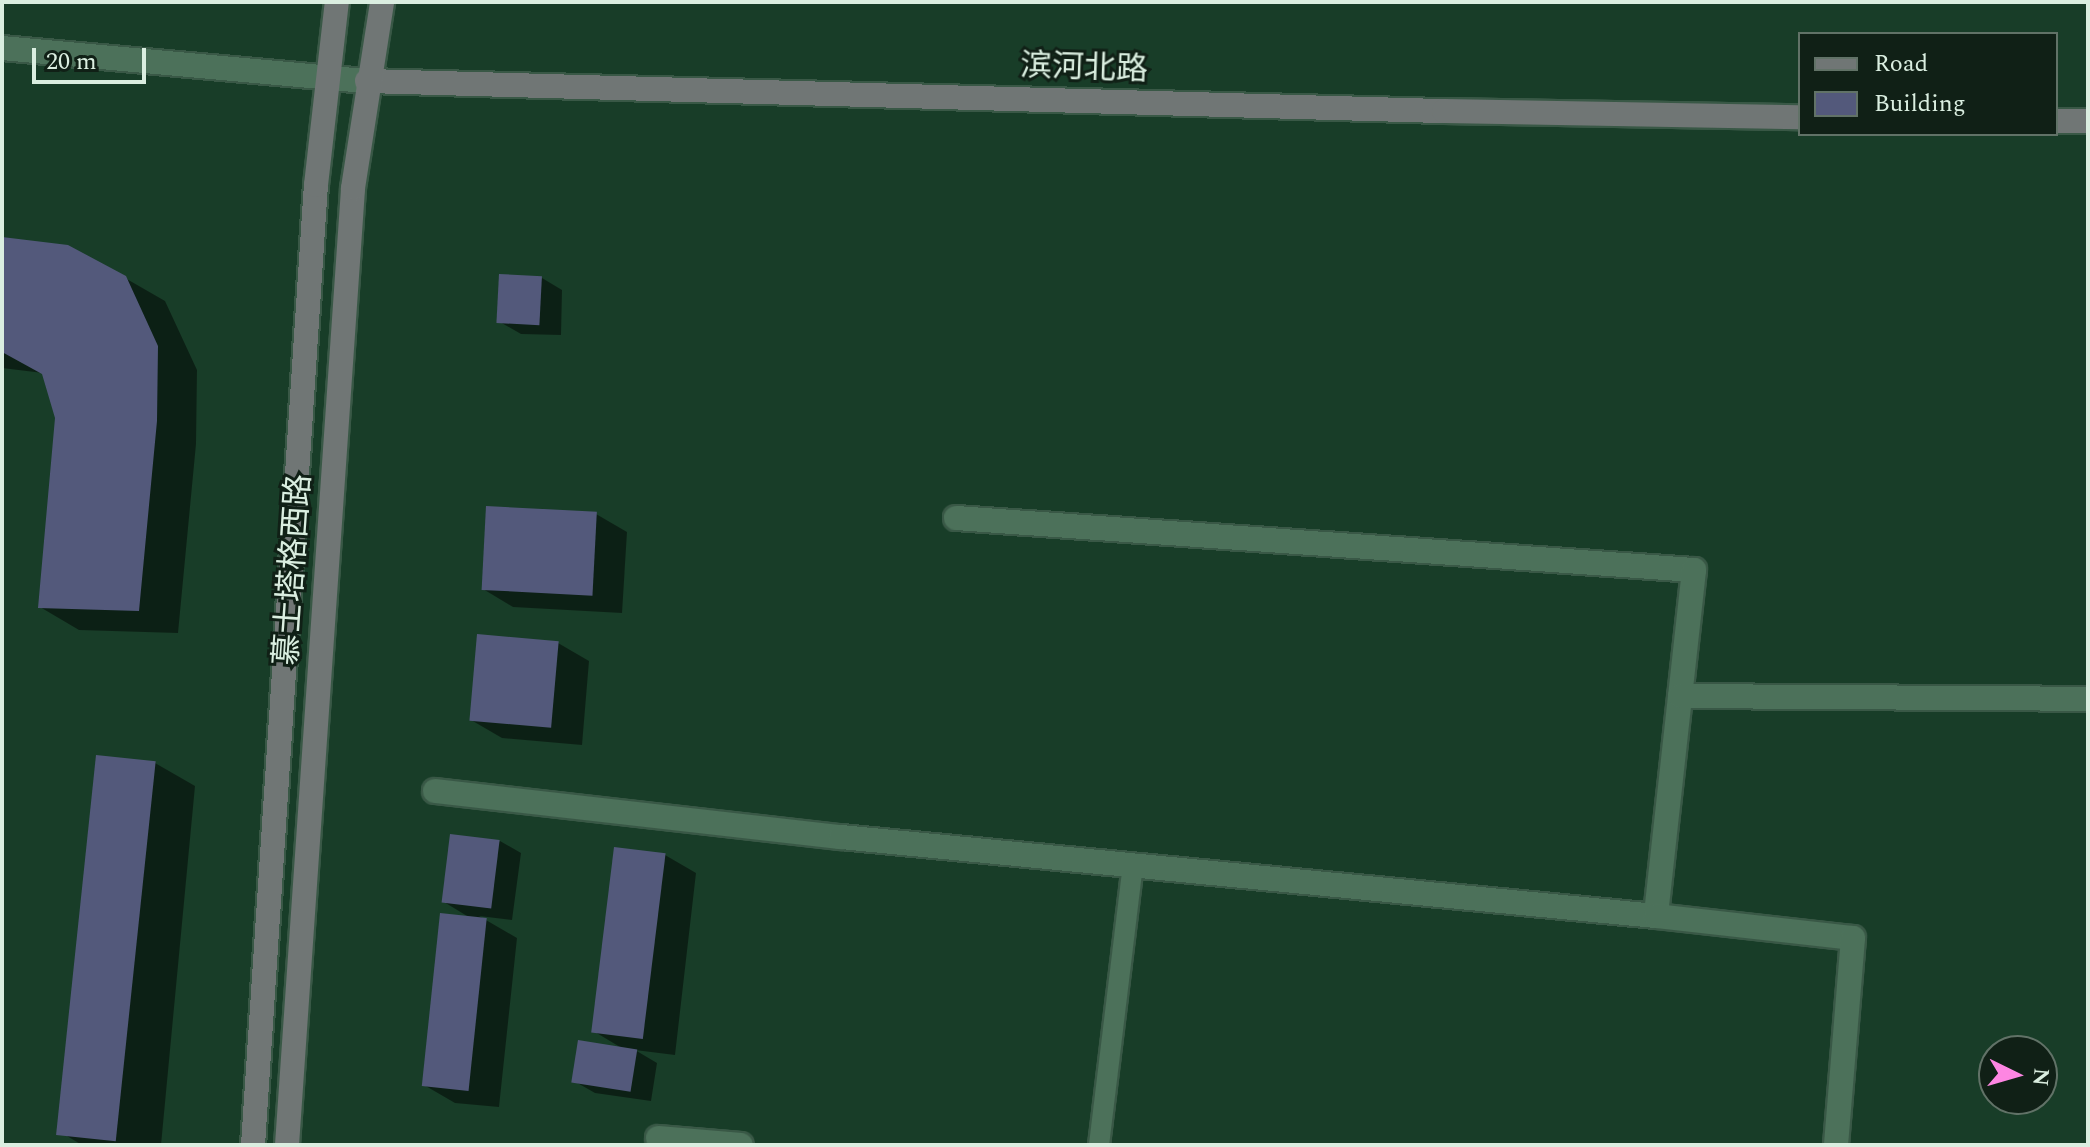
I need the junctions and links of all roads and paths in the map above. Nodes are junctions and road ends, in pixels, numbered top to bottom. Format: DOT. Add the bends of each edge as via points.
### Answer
graph roads {
  1 [pos="337,2"];
  2 [pos="382,2"];
  3 [pos="2,48"];
  4 [pos="326,77"];
  5 [pos="367,81"];
  6 [pos="1798,117"];
  7 [pos="2058,121"];
  8 [pos="2088,121"];
  9 [pos="956,518"];
  10 [pos="1680,696"];
  11 [pos="2088,699"];
  12 [pos="435,791"];
  13 [pos="1133,865"];
  14 [pos="1656,916"];
  15 [pos="658,1138"];
  16 [pos="253,1145"];
  17 [pos="287,1145"];
  18 [pos="741,1145"];
  19 [pos="1099,1145"];
  20 [pos="1836,1145"];
  1 -- 4 [label="main road, 慕士塔格西路"];
  2 -- 5 [label="main road, 慕士塔格西路"];
  3 -- 4 [label="street"];
  4 -- 5 [label="street"];
  4 -- 16 [label="main road, 慕士塔格西路"];
  5 -- 6 [label="main road, 滨河北路"];
  5 -- 17 [label="main road, 慕士塔格西路" via="352,204"];
  7 -- 8 [label="main road"];
  9 -- 10 [label="street" via="1694,570"];
  10 -- 11 [label="street"];
  10 -- 14 [label="street"];
  12 -- 13 [label="street"];
  13 -- 14 [label="street"];
  13 -- 19 [label="lane"];
  14 -- 20 [label="street" via="1853,938"];
  15 -- 18 [label="street"];
}
